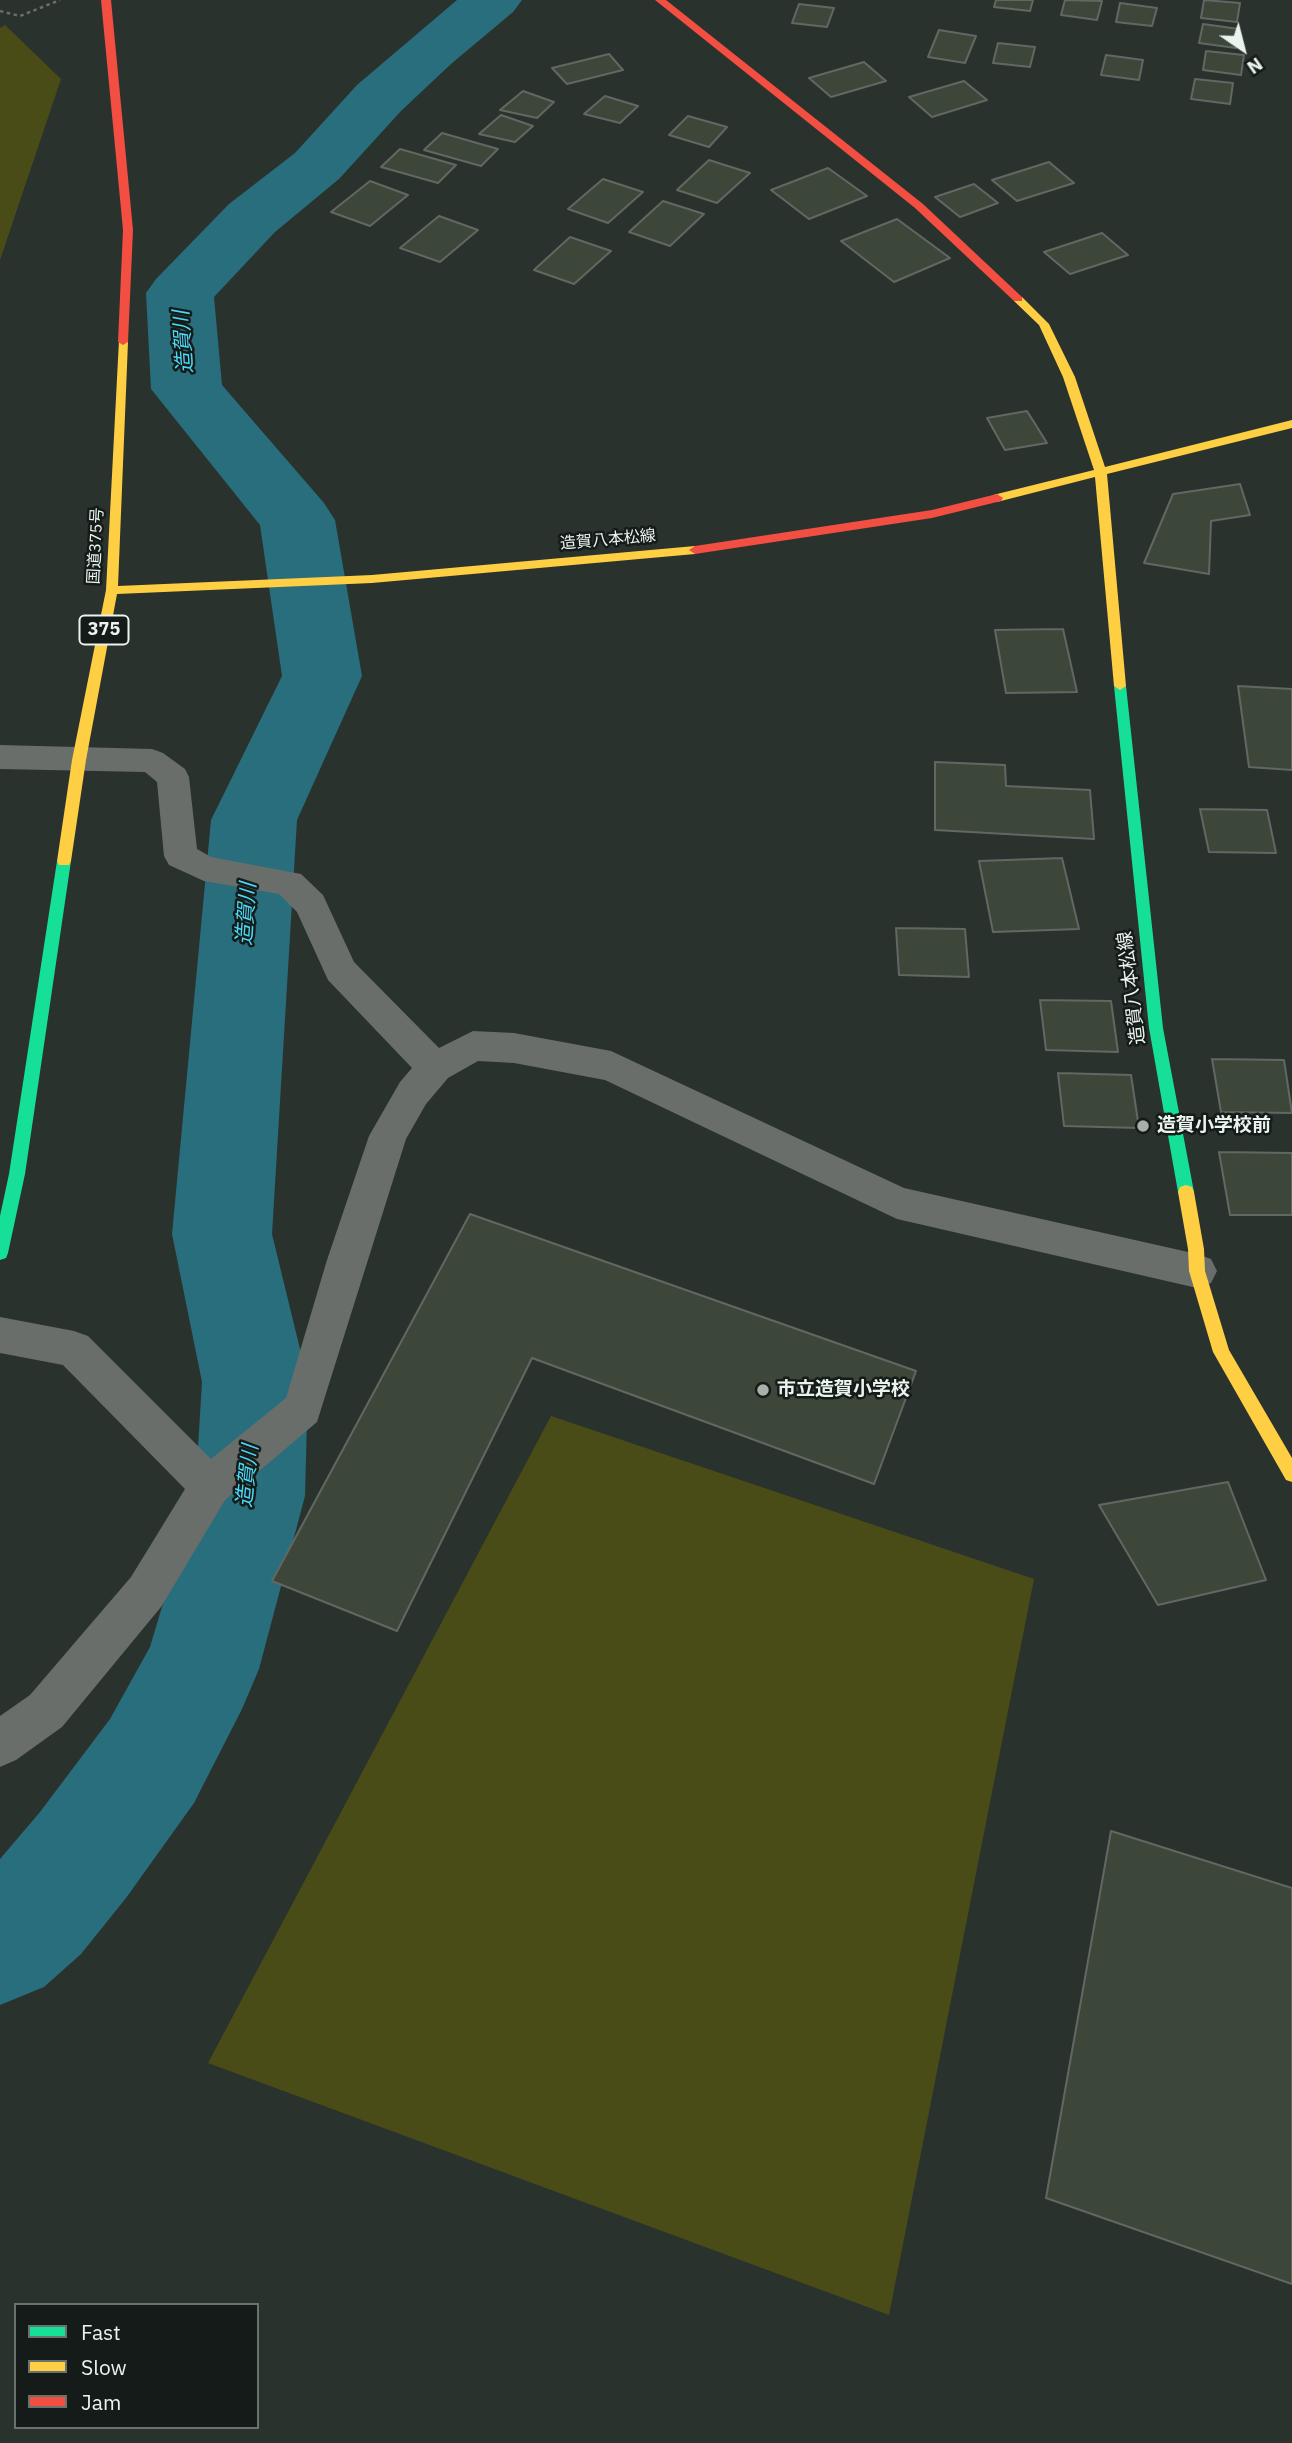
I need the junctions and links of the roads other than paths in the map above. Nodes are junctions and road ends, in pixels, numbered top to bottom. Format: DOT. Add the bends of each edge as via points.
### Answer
graph roads {
  1 [pos="106,0"];
  2 [pos="660,0"];
  3 [pos="1292,424"];
  4 [pos="1101,474"];
  5 [pos="112,590"];
  6 [pos="0,757"];
  7 [pos="79,760"];
  8 [pos="435,1068"];
  9 [pos="0,1254"];
  10 [pos="1196,1271"];
  11 [pos="0,1335"];
  12 [pos="1292,1474"];
  13 [pos="210,1486"];
  14 [pos="0,1744"];
  1 -- 5 [label="main road, 国道375号 / 375" via="128,230"];
  2 -- 4 [label="main road" via="919,206 1044,324 1069,377"];
  3 -- 4 [label="main road, 造賀八本松線"];
  4 -- 5 [label="main road, 造賀八本松線" via="932,514 716,548 372,579"];
  4 -- 10 [label="main road, 造賀八本松線" via="1156,1028 1196,1249"];
  5 -- 7 [label="main road, 国道375号 / 375"];
  6 -- 7 [label="street"];
  7 -- 8 [label="street" via="152,761 173,776 181,856 204,868 289,883 311,904 340,970"];
  7 -- 9 [label="main road, 国道375号 / 375" via="17,1174"];
  8 -- 10 [label="street" via="472,1046 514,1048 611,1066 897,1203"];
  8 -- 13 [label="street" via="413,1093 388,1136 303,1409"];
  10 -- 12 [label="main road, 造賀八本松線" via="1221,1352"];
  11 -- 13 [label="street" via="74,1349"];
  13 -- 14 [label="street" via="146,1592 47,1711"];
}
